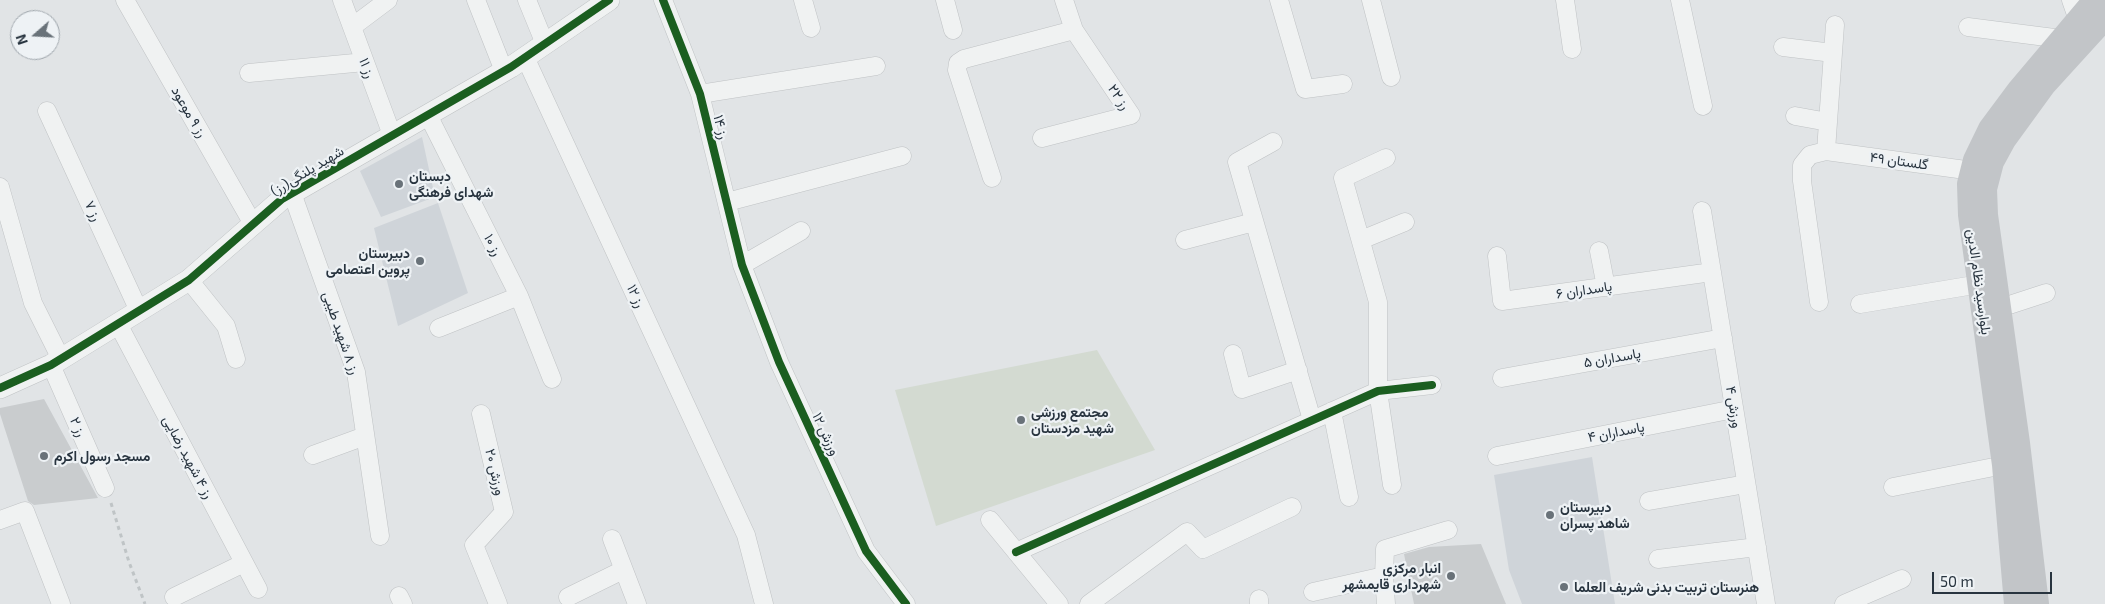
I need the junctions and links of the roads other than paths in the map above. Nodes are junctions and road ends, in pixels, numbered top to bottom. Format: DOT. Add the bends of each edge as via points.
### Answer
graph roads {
  1 [pos="125,0"];
  2 [pos="342,0"];
  3 [pos="388,0"];
  4 [pos="476,0"];
  5 [pos="527,0"];
  6 [pos="663,0"];
  7 [pos="804,0"];
  8 [pos="945,0"];
  9 [pos="1064,0"];
  10 [pos="1278,0"];
  11 [pos="1371,0"];
  12 [pos="1565,0"];
  13 [pos="1680,0"];
  14 [pos="2095,0"];
  15 [pos="599,3"];
  16 [pos="2075,10"];
  17 [pos="2105,18"];
  18 [pos="1835,25"];
  19 [pos="352,27"];
  20 [pos="1968,27"];
  21 [pos="811,28"];
  22 [pos="953,30"];
  23 [pos="1074,30"];
  24 [pos="2062,39"];
  25 [pos="544,44"];
  26 [pos="1783,47"];
  27 [pos="1572,50"];
  28 [pos="1833,53"];
  29 [pos="525,57"];
  30 [pos="365,62"];
  31 [pos="876,66"];
  32 [pos="504,71"];
  33 [pos="249,72"];
  34 [pos="1391,77"];
  35 [pos="1343,84"];
  36 [pos="700,94"];
  37 [pos="1704,106"];
  38 [pos="47,111"];
  39 [pos="428,115"];
  40 [pos="1795,116"];
  41 [pos="1828,122"];
  42 [pos="392,136"];
  43 [pos="1042,138"];
  44 [pos="1273,142"];
  45 [pos="1826,151"];
  46 [pos="902,156"];
  47 [pos="1386,158"];
  48 [pos="1973,171"];
  49 [pos="992,178"];
  50 [pos="0,187"];
  51 [pos="292,193"];
  52 [pos="727,202"];
  53 [pos="1702,211"];
  54 [pos="1254,222"];
  55 [pos="1406,222"];
  56 [pos="254,224"];
  57 [pos="801,231"];
  58 [pos="1184,240"];
  59 [pos="1361,240"];
  60 [pos="1599,251"];
  61 [pos="1498,256"];
  62 [pos="742,265"];
  63 [pos="1712,272"];
  64 [pos="189,280"];
  65 [pos="1980,284"];
  66 [pos="1606,287"];
  67 [pos="2046,293"];
  68 [pos="519,296"];
  69 [pos="1819,302"];
  70 [pos="1860,304"];
  71 [pos="2000,308"];
  72 [pos="139,311"];
  73 [pos="118,324"];
  74 [pos="439,328"];
  75 [pos="1723,338"];
  76 [pos="1232,354"];
  77 [pos="236,359"];
  78 [pos="56,362"];
  79 [pos="1298,370"];
  80 [pos="1502,378"];
  81 [pos="552,379"];
  82 [pos="1,384"];
  83 [pos="1432,385"];
  84 [pos="1378,390"];
  85 [pos="1734,409"];
  86 [pos="1332,411"];
  87 [pos="481,414"];
  88 [pos="1312,420"];
  89 [pos="365,436"];
  90 [pos="313,455"];
  91 [pos="1498,456"];
  92 [pos="2004,465"];
  93 [pos="1746,484"];
  94 [pos="1392,485"];
  95 [pos="1893,487"];
  96 [pos="105,488"];
  97 [pos="1349,497"];
  98 [pos="1649,501"];
  99 [pos="1292,507"];
  100 [pos="0,520"];
  101 [pos="990,520"];
  102 [pos="1448,530"];
  103 [pos="380,536"];
  104 [pos="612,539"];
  105 [pos="1757,547"];
  106 [pos="1016,552"];
  107 [pos="1658,559"];
  108 [pos="244,563"];
  109 [pos="623,570"];
  110 [pos="1384,576"];
  111 [pos="1902,579"];
  112 [pos="258,589"];
  113 [pos="1313,592"];
  114 [pos="174,597"];
  115 [pos="568,597"];
  116 [pos="62,604"];
  117 [pos="498,604"];
  118 [pos="637,604"];
  119 [pos="764,604"];
  120 [pos="906,604"];
  121 [pos="1059,604"];
  122 [pos="1089,604"];
  123 [pos="1386,604"];
  124 [pos="1766,604"];
  125 [pos="1844,604"];
  126 [pos="2016,604"];
  127 [pos="2037,604"];
  1 -- 56 [label="street, رز ۹ موعود"];
  2 -- 19 [label="street, رز ۱۱"];
  3 -- 19 [label="street"];
  4 -- 32 [label="street"];
  5 -- 25 [label="street"];
  6 -- 36 [label="street, رز ۱۴"];
  7 -- 21 [label="street"];
  8 -- 22 [label="street"];
  9 -- 23 [label="street, رز ۲۲"];
  10 -- 35 [label="street" via="1305,90"];
  11 -- 34 [label="street"];
  12 -- 27 [label="street"];
  13 -- 37 [label="street"];
  14 -- 16 [label="main road, بلوارسید نظام الدین"];
  15 -- 25 [label="street, شهید پلنگی(رز)"];
  16 -- 24 [label="main road, بلوارسید نظام الدین"];
  17 -- 71 [label="main road, بلوارسید نظام الدین" via="2044,85 1992,162 1985,189 1986,215"];
  18 -- 28 [label="street"];
  19 -- 30 [label="street, رز ۱۱"];
  20 -- 24 [label="street"];
  23 -- 43 [label="street, رز ۲۲" via="1131,115"];
  23 -- 49 [label="street" via="958,63 957,70"];
  24 -- 48 [label="main road, بلوارسید نظام الدین" via="1990,129"];
  25 -- 29 [label="street, شهید پلنگی(رز)"];
  26 -- 28 [label="street"];
  28 -- 41 [label="street"];
  29 -- 32 [label="street, شهید پلنگی(رز)"];
  29 -- 119 [label="street, رز ۱۲" via="746,535"];
  30 -- 33 [label="street"];
  30 -- 42 [label="street, رز ۱۱"];
  31 -- 36 [label="street"];
  32 -- 39 [label="street, شهید پلنگی(رز)"];
  36 -- 52 [label="street, رز ۱۴"];
  38 -- 72 [label="street, رز ۷"];
  39 -- 42 [label="street, شهید پلنگی(رز)"];
  39 -- 68 [label="street, رز ۱۰"];
  40 -- 41 [label="street"];
  41 -- 45 [label="street"];
  42 -- 51 [label="street, شهید پلنگی(رز)"];
  44 -- 54 [label="street" via="1237,162"];
  45 -- 48 [label="street, گلستان ۴۹"];
  45 -- 69 [label="street" via="1810,155 1802,165"];
  46 -- 52 [label="street"];
  47 -- 59 [label="street" via="1343,178"];
  48 -- 65 [label="main road, بلوارسید نظام الدین" via="1969,184 1970,215"];
  50 -- 78 [label="street, رز ۲" via="33,303"];
  51 -- 56 [label="street, شهید پلنگی(رز)"];
  51 -- 89 [label="street, رز ۸ شهید طیبی" via="356,372"];
  52 -- 62 [label="street, رز ۱۴"];
  53 -- 63 [label="street, ورزش ۴"];
  54 -- 58 [label="street"];
  54 -- 79 [label="street"];
  55 -- 59 [label="street"];
  56 -- 64 [label="street, شهید پلنگی(رز)"];
  57 -- 62 [label="street"];
  59 -- 84 [label="street" via="1378,302"];
  60 -- 66 [label="street"];
  61 -- 66 [label="street, پاسداران ۶" via="1502,301"];
  62 -- 120 [label="street, ورزش ۱۲" via="780,362 866,551"];
  63 -- 66 [label="street, پاسداران ۶"];
  63 -- 75 [label="street, ورزش ۴"];
  64 -- 72 [label="street, شهید پلنگی(رز)"];
  64 -- 77 [label="street" via="226,326"];
  65 -- 70 [label="street"];
  65 -- 92 [label="main road, بلوارسید نظام الدین"];
  67 -- 71 [label="street"];
  68 -- 74 [label="street"];
  68 -- 81 [label="street, رز ۱۰"];
  71 -- 127 [label="main road, بلوارسید نظام الدین"];
  72 -- 73 [label="street, شهید پلنگی(رز)"];
  73 -- 78 [label="street, شهید پلنگی(رز)"];
  73 -- 108 [label="street, رز ۴ شهید رضایی"];
  75 -- 80 [label="street, پاسداران ۵"];
  75 -- 85 [label="street, ورزش ۴"];
  76 -- 79 [label="street" via="1242,390"];
  78 -- 82 [label="street, شهید پلنگی(رز)"];
  78 -- 96 [label="street, رز ۲"];
  79 -- 88 [label="street"];
  83 -- 84 [label="street"];
  84 -- 86 [label="street"];
  84 -- 94 [label="street"];
  85 -- 91 [label="street, پاسداران ۴"];
  85 -- 93 [label="street, ورزش ۴"];
  86 -- 88 [label="street"];
  86 -- 97 [label="street"];
  87 -- 117 [label="street, ورزش ۲۰" via="504,512 474,545"];
  88 -- 106 [label="street"];
  89 -- 90 [label="street"];
  89 -- 103 [label="street, رز ۸ شهید طیبی"];
  92 -- 95 [label="street"];
  92 -- 126 [label="main road, بلوارسید نظام الدین"];
  93 -- 98 [label="street"];
  93 -- 105 [label="street, ورزش ۴"];
  99 -- 122 [label="street" via="1203,548 1187,532"];
  100 -- 116 [label="street" via="25,511"];
  101 -- 106 [label="street"];
  102 -- 110 [label="street" via="1386,549"];
  104 -- 109 [label="street"];
  105 -- 107 [label="street"];
  105 -- 124 [label="street, ورزش ۴"];
  106 -- 121 [label="street"];
  108 -- 112 [label="street, رز ۴ شهید رضایی"];
  108 -- 114 [label="street"];
  109 -- 115 [label="street"];
  109 -- 118 [label="street"];
  110 -- 113 [label="street"];
  110 -- 123 [label="street"];
  111 -- 125 [label="street"];
}
